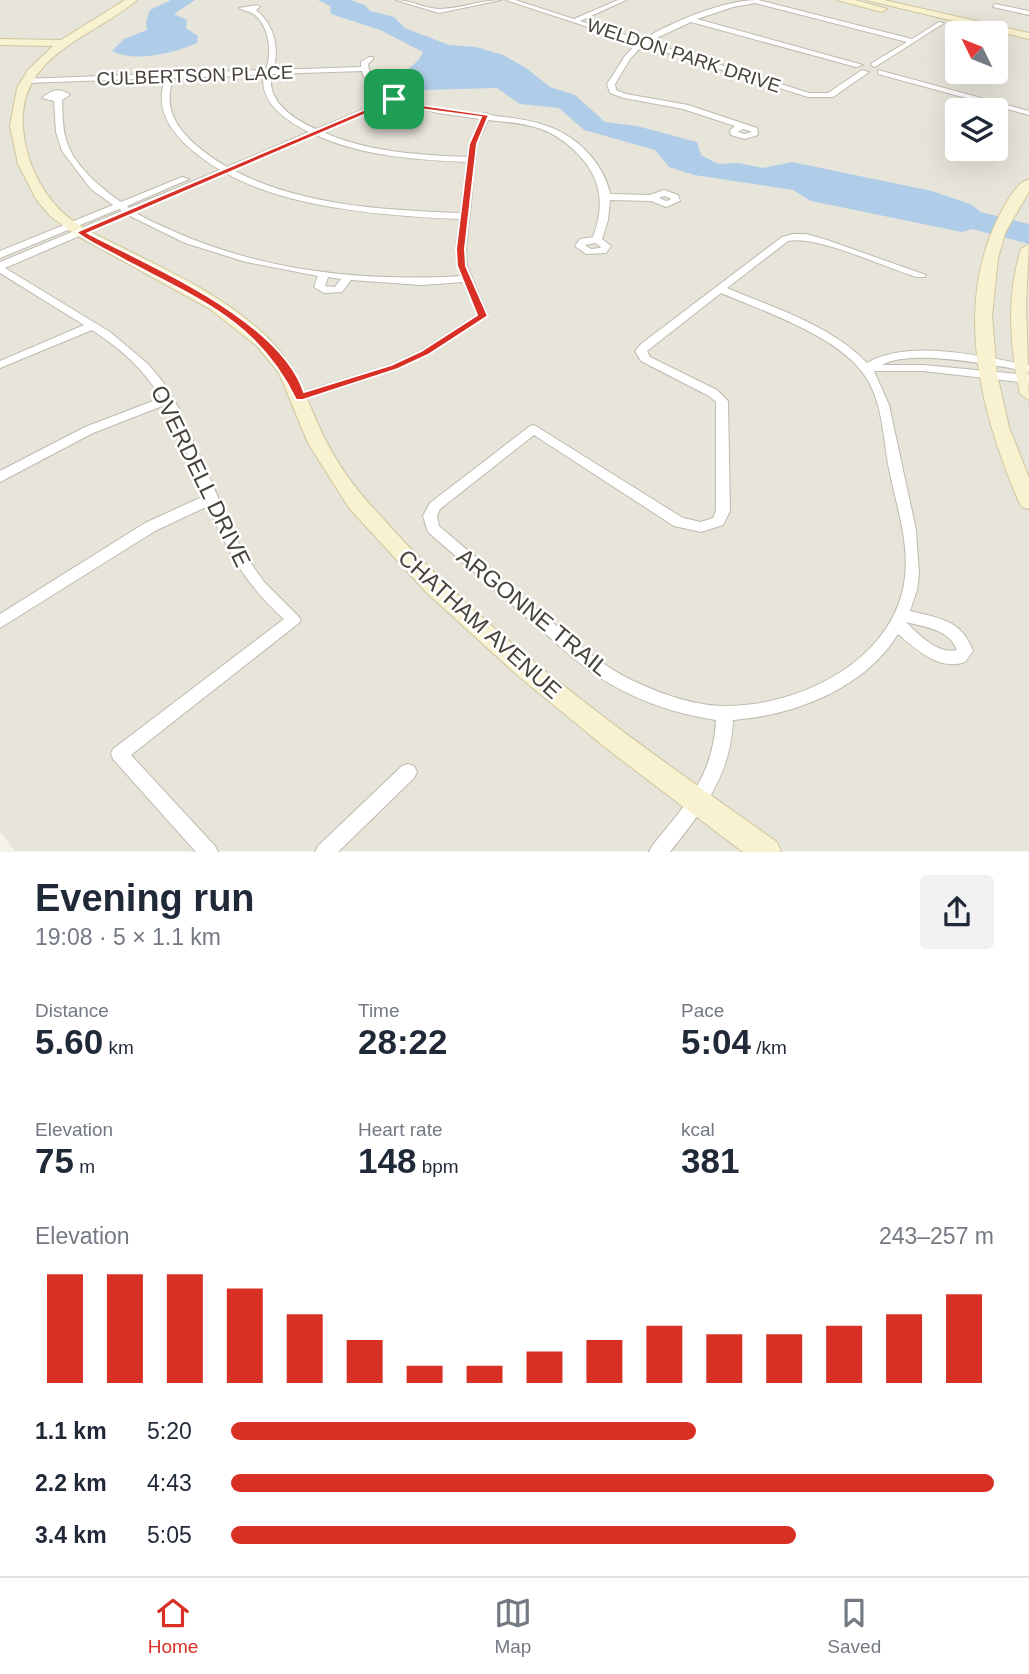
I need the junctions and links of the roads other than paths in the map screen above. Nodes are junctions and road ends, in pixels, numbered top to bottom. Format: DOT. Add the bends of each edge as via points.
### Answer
graph roads {
  1 [pos="121,0"];
  2 [pos="132,0"];
  3 [pos="399,0"];
  4 [pos="498,0"];
  5 [pos="509,0"];
  6 [pos="612,0"];
  7 [pos="623,0"];
  8 [pos="745,0"];
  9 [pos="842,0"];
  10 [pos="871,0"];
  11 [pos="1003,0"];
  12 [pos="252,10"];
  13 [pos="1029,13"];
  14 [pos="573,19"];
  15 [pos="692,20"];
  16 [pos="951,21"];
  17 [pos="941,23"];
  18 [pos="945,24"];
  19 [pos="82,28"];
  20 [pos="1008,33"];
  21 [pos="1029,36"];
  22 [pos="1008,39"];
  23 [pos="913,41"];
  24 [pos="0,42"];
  25 [pos="63,44"];
  26 [pos="641,44"];
  27 [pos="1029,44"];
  28 [pos="371,58"];
  29 [pos="878,68"];
  30 [pos="363,69"];
  31 [pos="862,69"];
  32 [pos="268,72"];
  33 [pos="171,76"];
  34 [pos="26,81"];
  35 [pos="615,92"];
  36 [pos="390,98"];
  37 [pos="58,99"];
  38 [pos="1029,113"];
  39 [pos="486,115"];
  40 [pos="742,126"];
  41 [pos="312,130"];
  42 [pos="471,160"];
  43 [pos="218,165"];
  44 [pos="228,170"];
  45 [pos="1029,183"];
  46 [pos="606,197"];
  47 [pos="654,198"];
  48 [pos="118,206"];
  49 [pos="128,212"];
  50 [pos="464,216"];
  51 [pos="76,229"];
  52 [pos="597,240"];
  53 [pos="1029,249"];
  54 [pos="0,255"];
  55 [pos="0,268"];
  56 [pos="324,275"];
  57 [pos="921,275"];
  58 [pos="348,277"];
  59 [pos="466,279"];
  60 [pos="721,289"];
  61 [pos="91,326"];
  62 [pos="0,365"];
  63 [pos="867,368"];
  64 [pos="987,368"];
  65 [pos="1027,378"];
  66 [pos="300,397"];
  67 [pos="168,400"];
  68 [pos="0,477"];
  69 [pos="212,498"];
  70 [pos="1029,502"];
  71 [pos="430,516"];
  72 [pos="0,622"];
  73 [pos="725,713"];
  74 [pos="408,772"];
  75 [pos="697,802"];
  76 [pos="209,852"];
  77 [pos="324,852"];
  78 [pos="658,852"];
  79 [pos="767,852"];
  1 -- 19 [label="street, CHATHAM AVENUE" via="86,20"];
  2 -- 19 [label="street, CHATHAM AVENUE"];
  3 -- 4 [label="street" via="437,11"];
  5 -- 14 [label="street, WELDON PARK DRIVE"];
  6 -- 14 [label="street"];
  7 -- 14 [label="street"];
  8 -- 15 [label="street"];
  8 -- 23 [label="street"];
  9 -- 17 [label="street"];
  10 -- 16 [label="street"];
  11 -- 13 [label="street" via="995,6"];
  12 -- 32 [label="street" via="265,24 273,47"];
  14 -- 26 [label="street, WELDON PARK DRIVE"];
  15 -- 26 [label="street"];
  15 -- 31 [label="street"];
  17 -- 18 [label="street"];
  17 -- 23 [label="street"];
  19 -- 25 [label="street, CHATHAM AVENUE"];
  20 -- 21 [label="street"];
  22 -- 27 [label="street"];
  23 -- 29 [label="street"];
  24 -- 25 [label="street"];
  25 -- 34 [label="street, CHATHAM AVENUE"];
  26 -- 31 [label="street, WELDON PARK DRIVE" via="820,96 830,94"];
  26 -- 35 [label="street" via="611,84"];
  28 -- 30 [label="street"];
  29 -- 31 [label="street"];
  29 -- 38 [label="street"];
  30 -- 32 [label="street, CULBERTSON PLACE"];
  30 -- 36 [label="street" via="371,84"];
  32 -- 33 [label="street, CULBERTSON PLACE"];
  32 -- 41 [label="street" via="271,97 286,114"];
  33 -- 34 [label="street, CULBERTSON PLACE"];
  33 -- 43 [label="street" via="165,104 174,126 190,145"];
  34 -- 51 [label="street, CHATHAM AVENUE" via="16,108 21,161 45,201"];
  35 -- 40 [label="street" via="685,107"];
  36 -- 39 [label="street" via="420,107"];
  36 -- 41 [label="street"];
  37 -- 48 [label="street" via="64,149 87,180"];
  39 -- 42 [label="street"];
  39 -- 46 [label="street" via="527,121 566,138 596,169"];
  41 -- 42 [label="street" via="382,152"];
  41 -- 43 [label="street"];
  41 -- 44 [label="street"];
  42 -- 50 [label="street"];
  43 -- 44 [label="street"];
  43 -- 48 [label="street"];
  44 -- 49 [label="street"];
  44 -- 50 [label="street" via="273,189 334,204"];
  45 -- 64 [label="street" via="1006,216 989,255 984,305"];
  46 -- 47 [label="street"];
  46 -- 52 [label="street" via="605,220"];
  48 -- 49 [label="street"];
  48 -- 51 [label="street"];
  49 -- 51 [label="street"];
  49 -- 56 [label="street" via="209,248"];
  50 -- 59 [label="street" via="461,258"];
  51 -- 54 [label="street"];
  51 -- 55 [label="street"];
  51 -- 66 [label="street, CHATHAM AVENUE" via="246,326 283,366"];
  53 -- 65 [label="street" via="1017,303"];
  55 -- 61 [label="street, OVERDELL DRIVE"];
  56 -- 58 [label="street"];
  56 -- 58 [label="street" via="319,287 324,290 338,290"];
  57 -- 60 [label="street" via="800,237 785,240"];
  58 -- 59 [label="street" via="399,282"];
  59 -- 66 [label="street" via="483,316 394,367"];
  60 -- 63 [label="street, ARGONNE TRAIL" via="819,332"];
  60 -- 71 [label="street" via="640,351 645,359 722,401 723,511 718,521 701,527 679,522 534,429 435,506"];
  61 -- 62 [label="street"];
  61 -- 67 [label="street, OVERDELL DRIVE" via="129,352"];
  63 -- 64 [label="street"];
  63 -- 73 [label="street, ARGONNE TRAIL" via="880,393 913,550 911,591 900,620 839,683 804,700"];
  64 -- 65 [label="street"];
  64 -- 70 [label="street" via="997,415"];
  66 -- 75 [label="street, CHATHAM AVENUE" via="310,428 347,491 398,550 537,679"];
  67 -- 68 [label="street" via="89,430"];
  67 -- 69 [label="street, OVERDELL DRIVE"];
  69 -- 72 [label="street" via="150,527"];
  69 -- 76 [label="street, OVERDELL DRIVE" via="249,574 294,619 119,754"];
  71 -- 73 [label="street, ARGONNE TRAIL" via="433,528 593,667 649,695"];
  73 -- 75 [label="street" via="726,740 718,769"];
  74 -- 77 [label="street"];
  75 -- 78 [label="street"];
  75 -- 79 [label="street, CHATHAM AVENUE"];
}
